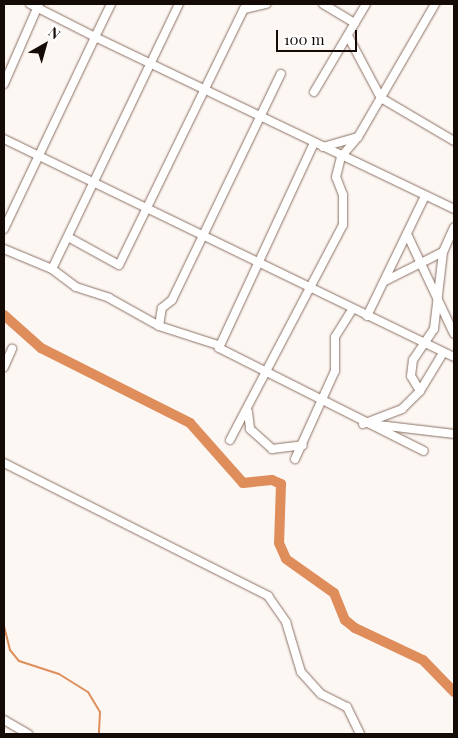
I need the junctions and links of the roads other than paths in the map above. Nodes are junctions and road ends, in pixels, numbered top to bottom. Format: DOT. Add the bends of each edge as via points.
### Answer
graph roads {
  1 [pos="111,4"];
  2 [pos="179,4"];
  3 [pos="266,4"];
  4 [pos="323,4"];
  5 [pos="366,4"];
  6 [pos="435,4"];
  7 [pos="36,5"];
  8 [pos="355,23"];
  9 [pos="348,36"];
  10 [pos="95,37"];
  11 [pos="150,64"];
  12 [pos="7,68"];
  13 [pos="281,74"];
  14 [pos="4,84"];
  15 [pos="204,89"];
  16 [pos="314,92"];
  17 [pos="381,98"];
  18 [pos="260,116"];
  19 [pos="358,137"];
  20 [pos="4,139"];
  21 [pos="454,141"];
  22 [pos="314,143"];
  23 [pos="323,147"];
  24 [pos="39,155"];
  25 [pos="341,157"];
  26 [pos="94,185"];
  27 [pos="425,196"];
  28 [pos="454,209"];
  29 [pos="146,211"];
  30 [pos="454,227"];
  31 [pos="4,229"];
  32 [pos="407,234"];
  33 [pos="201,236"];
  34 [pos="68,238"];
  35 [pos="4,249"];
  36 [pos="443,252"];
  37 [pos="421,263"];
  38 [pos="257,264"];
  39 [pos="52,269"];
  40 [pos="385,281"];
  41 [pos="312,291"];
  42 [pos="438,305"];
  43 [pos="352,310"];
  44 [pos="367,316"];
  45 [pos="159,326"];
  46 [pos="454,334"];
  47 [pos="422,344"];
  48 [pos="218,345"];
  49 [pos="12,349"];
  50 [pos="443,353"];
  51 [pos="454,357"];
  52 [pos="4,368"];
  53 [pos="267,375"];
  54 [pos="420,391"];
  55 [pos="324,402"];
  56 [pos="248,412"];
  57 [pos="363,424"];
  58 [pos="454,434"];
  59 [pos="230,440"];
  60 [pos="303,445"];
  61 [pos="424,451"];
  62 [pos="296,459"];
  63 [pos="4,463"];
  64 [pos="4,720"];
  65 [pos="28,734"];
  66 [pos="360,734"];
  1 -- 10 [label="street"];
  2 -- 11 [label="street"];
  3 -- 15 [label="street" via="244,9"];
  4 -- 8 [label="street"];
  5 -- 8 [label="street"];
  6 -- 17 [label="street"];
  7 -- 10 [label="street"];
  7 -- 12 [label="street"];
  8 -- 9 [label="street"];
  9 -- 16 [label="street"];
  9 -- 17 [label="street"];
  10 -- 11 [label="street"];
  10 -- 24 [label="street"];
  11 -- 15 [label="street"];
  11 -- 26 [label="street"];
  12 -- 14 [label="street"];
  13 -- 18 [label="street"];
  15 -- 18 [label="street"];
  15 -- 29 [label="street"];
  17 -- 19 [label="street"];
  17 -- 21 [label="street"];
  18 -- 22 [label="street"];
  18 -- 33 [label="street"];
  19 -- 23 [label="street"];
  19 -- 25 [label="street"];
  20 -- 24 [label="street"];
  22 -- 23 [label="street"];
  22 -- 38 [label="street"];
  23 -- 25 [label="street"];
  24 -- 26 [label="street"];
  24 -- 31 [label="street"];
  25 -- 27 [label="street"];
  25 -- 41 [label="street" via="336,177 343,195 343,225"];
  26 -- 29 [label="street"];
  26 -- 34 [label="street"];
  27 -- 28 [label="street"];
  27 -- 32 [label="street"];
  29 -- 33 [label="street"];
  29 -- 34 [label="street" via="119,265"];
  30 -- 36 [label="street"];
  32 -- 37 [label="street"];
  32 -- 40 [label="street"];
  33 -- 38 [label="street"];
  33 -- 45 [label="street" via="172,300 162,308"];
  34 -- 39 [label="street"];
  35 -- 39 [label="street"];
  36 -- 37 [label="street"];
  36 -- 42 [label="street"];
  37 -- 40 [label="street"];
  37 -- 42 [label="street"];
  38 -- 41 [label="street"];
  38 -- 48 [label="street"];
  39 -- 45 [label="street" via="76,287 118,302"];
  40 -- 44 [label="street"];
  41 -- 43 [label="street"];
  41 -- 53 [label="street"];
  42 -- 46 [label="street"];
  42 -- 47 [label="street" via="434,329"];
  43 -- 44 [label="street"];
  43 -- 55 [label="street" via="335,337 335,371"];
  44 -- 47 [label="street"];
  45 -- 48 [label="street"];
  47 -- 50 [label="street"];
  47 -- 54 [label="street" via="411,376"];
  48 -- 53 [label="street"];
  49 -- 52 [label="street"];
  50 -- 51 [label="street"];
  50 -- 54 [label="street"];
  53 -- 55 [label="street"];
  53 -- 56 [label="street"];
  54 -- 57 [label="street" via="402,409"];
  55 -- 57 [label="street"];
  55 -- 60 [label="street"];
  56 -- 59 [label="street"];
  56 -- 60 [label="street" via="250,429 265,445 294,449"];
  57 -- 58 [label="street"];
  57 -- 61 [label="street"];
  60 -- 62 [label="street"];
  63 -- 66 [label="street" via="268,596 288,628 301,672 321,694 347,707"];
  64 -- 65 [label="street"];
}
